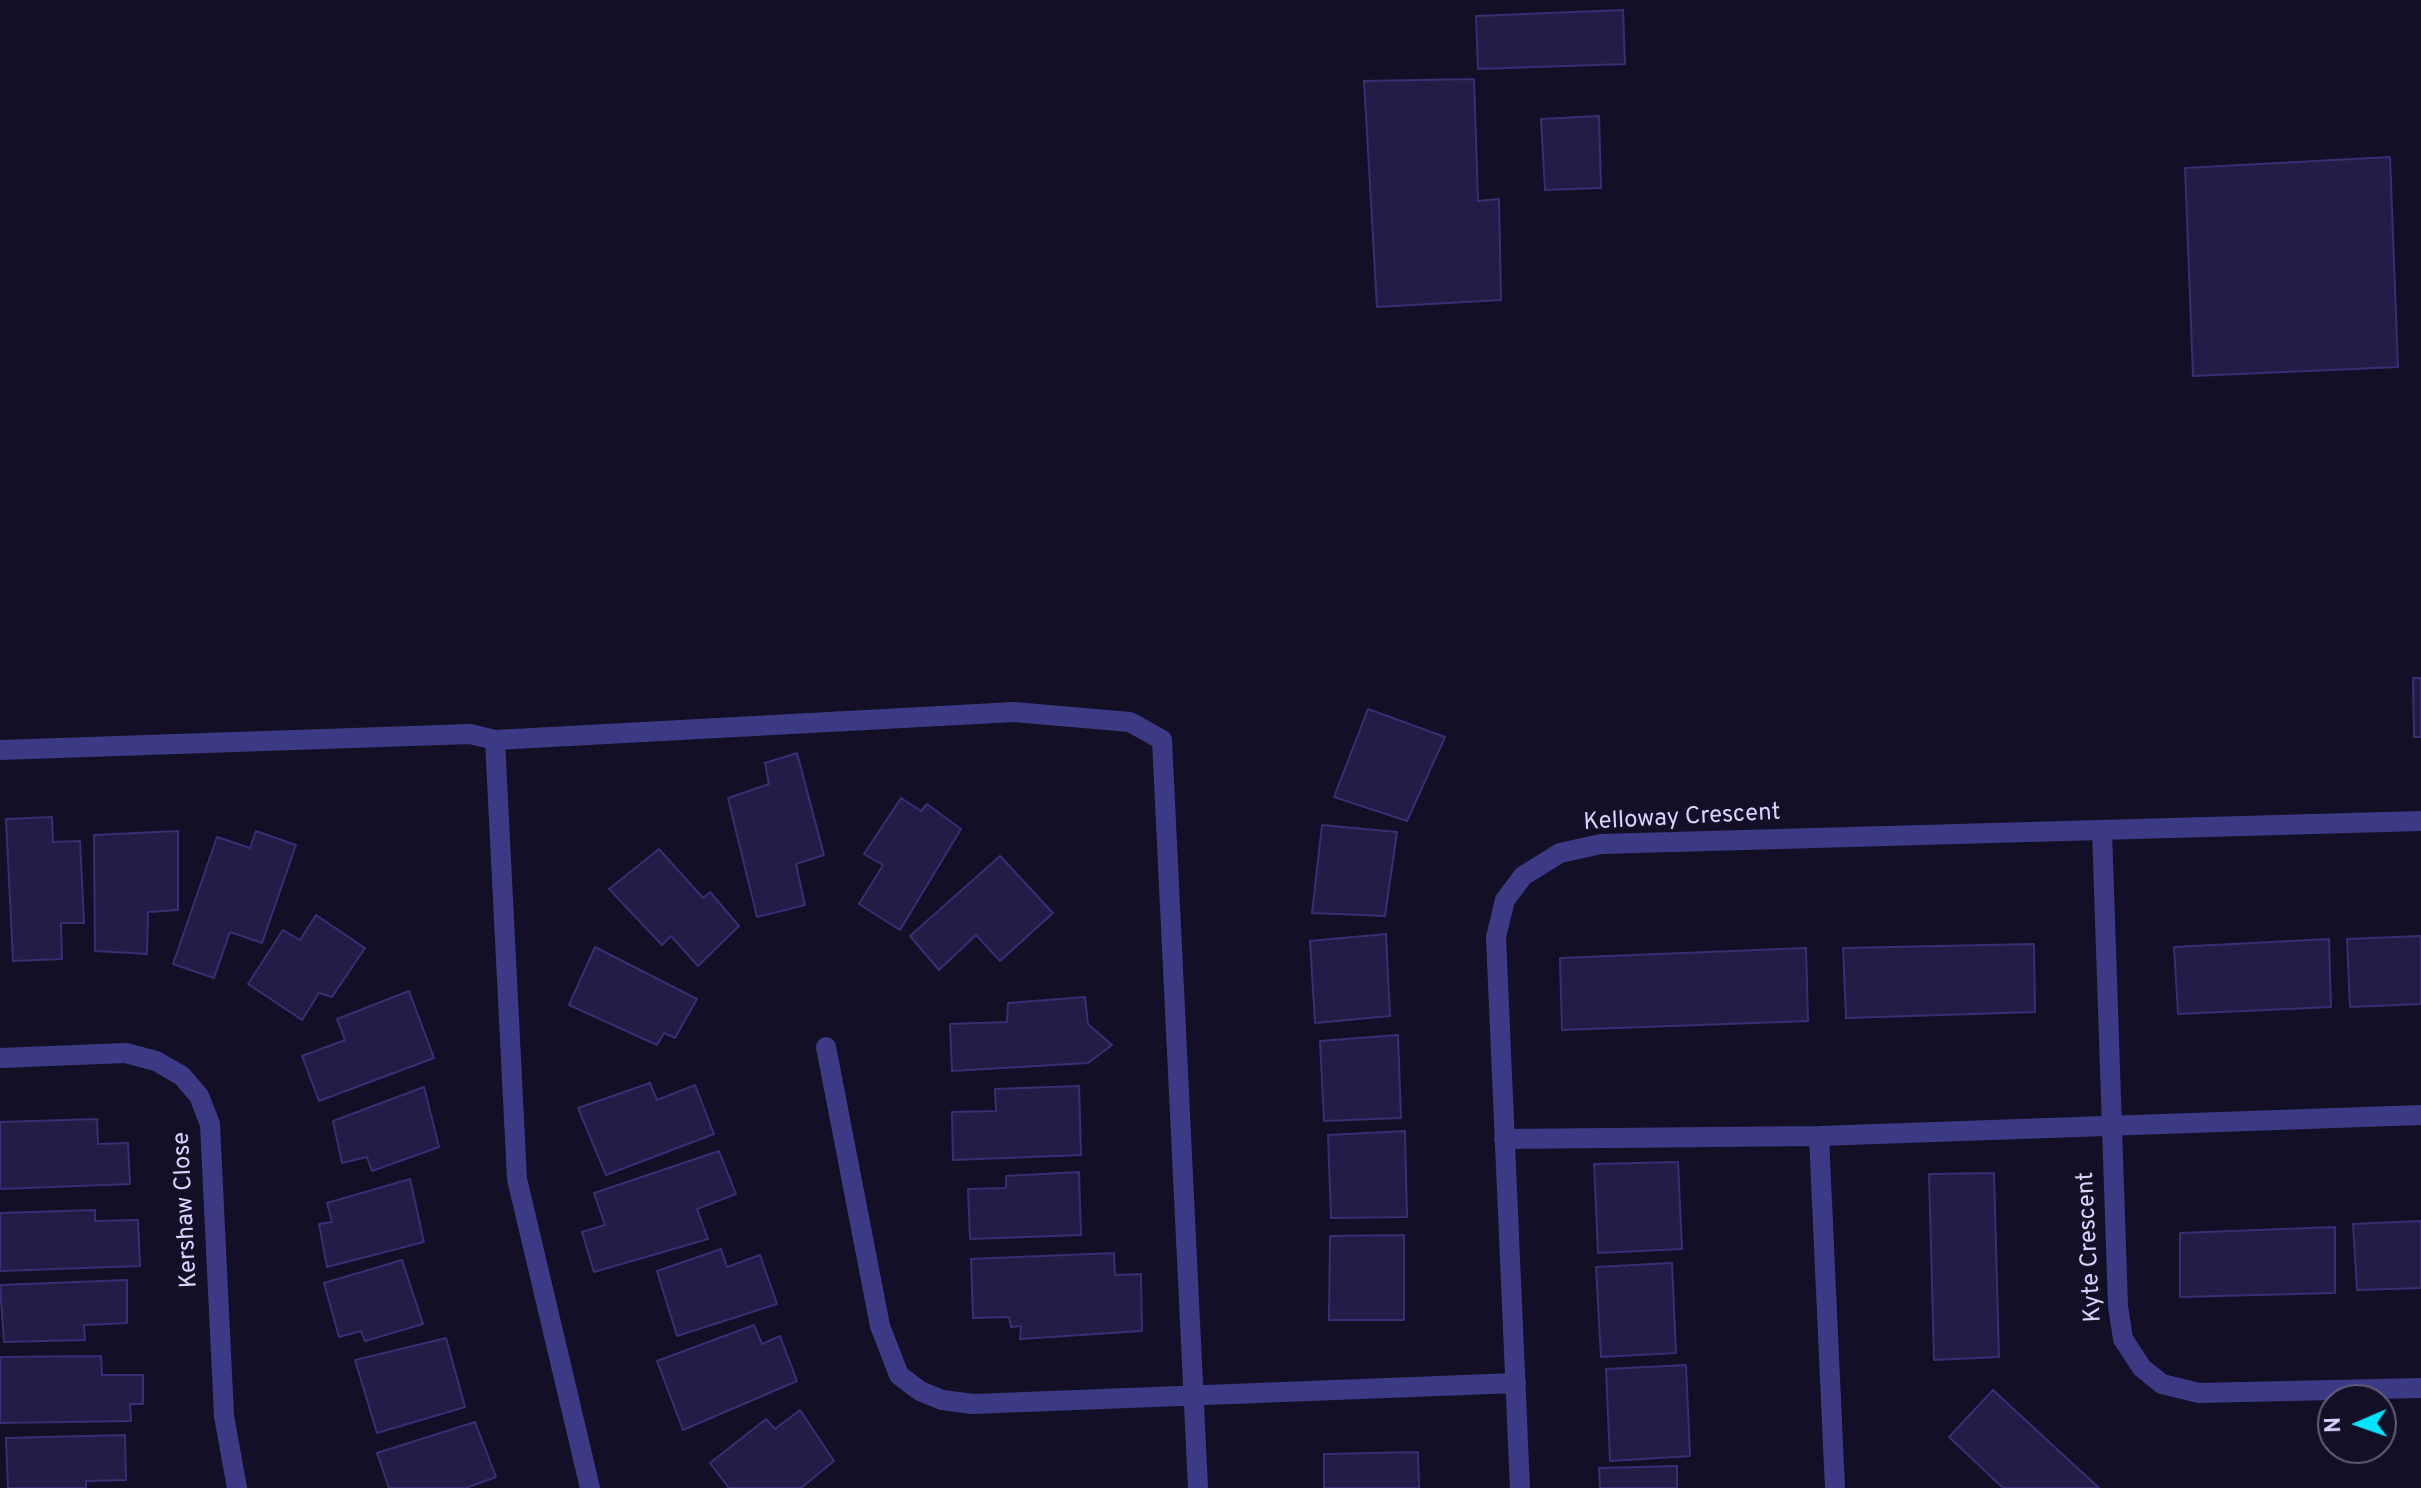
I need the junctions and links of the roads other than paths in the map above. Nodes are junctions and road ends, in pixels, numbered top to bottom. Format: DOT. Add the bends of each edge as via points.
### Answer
graph roads {
  1 [pos="495,740"];
  2 [pos="0,750"];
  3 [pos="2421,821"];
  4 [pos="2102,831"];
  5 [pos="826,1047"];
  6 [pos="0,1058"];
  7 [pos="2421,1115"];
  8 [pos="2111,1125"];
  9 [pos="1819,1136"];
  10 [pos="1504,1139"];
  11 [pos="1516,1383"];
  12 [pos="2421,1388"];
  13 [pos="1194,1394"];
  14 [pos="237,1488"];
  15 [pos="590,1488"];
  16 [pos="1198,1488"];
  17 [pos="1520,1488"];
  18 [pos="1835,1488"];
  1 -- 2 [label="street" via="470,734"];
  1 -- 13 [label="street" via="1014,712 1130,722 1162,740"];
  1 -- 15 [label="street" via="517,1179"];
  3 -- 4 [label="street, Kelloway Crescent"];
  4 -- 8 [label="street, Kyte Crescent"];
  4 -- 10 [label="street, Kelloway Crescent" via="1601,844 1560,853 1523,876 1505,900 1496,937"];
  5 -- 13 [label="street" via="880,1326 899,1375 942,1400 973,1404"];
  6 -- 14 [label="street, Kershaw Close" via="126,1053 182,1076 199,1096 210,1124 224,1416"];
  7 -- 8 [label="street"];
  8 -- 9 [label="street"];
  8 -- 12 [label="street, Kyte Crescent" via="2118,1306 2123,1339 2142,1368 2162,1384 2199,1393"];
  9 -- 10 [label="street"];
  9 -- 18 [label="street"];
  10 -- 11 [label="street, Kelloway Crescent"];
  11 -- 13 [label="street"];
  11 -- 17 [label="street, Kelloway Crescent"];
  13 -- 16 [label="street"];
}
